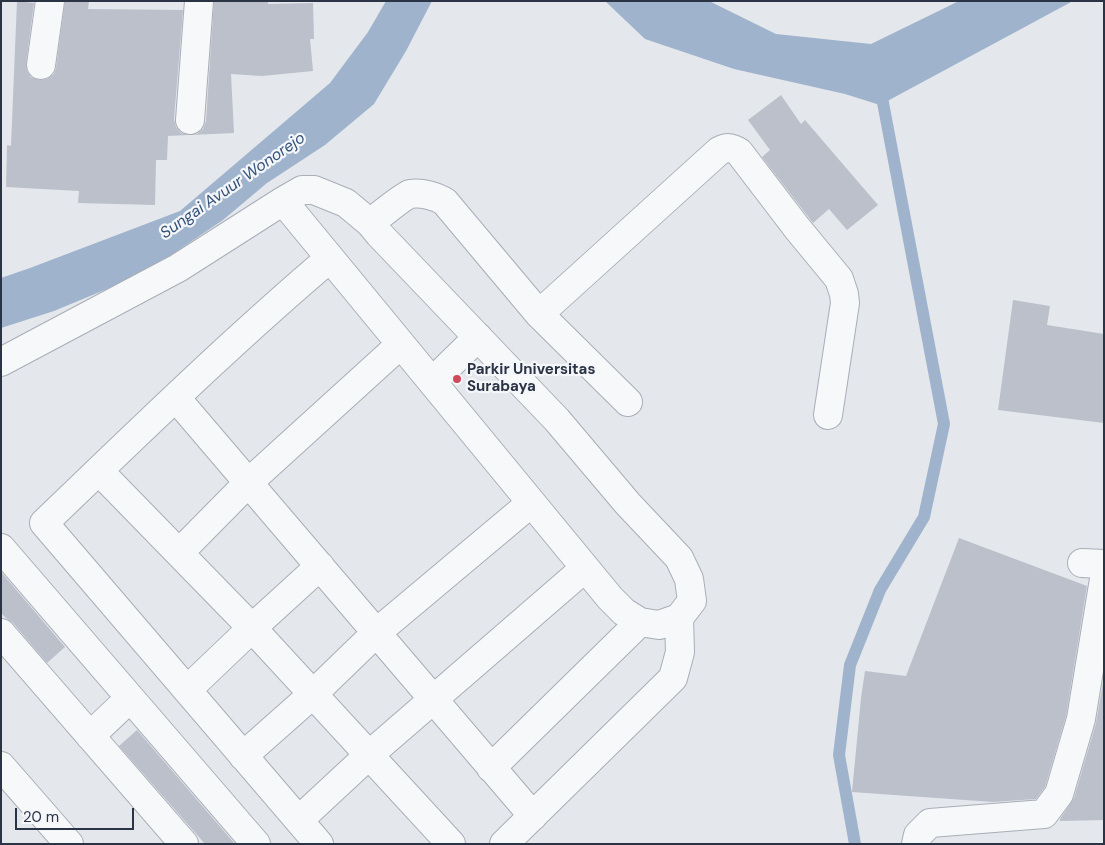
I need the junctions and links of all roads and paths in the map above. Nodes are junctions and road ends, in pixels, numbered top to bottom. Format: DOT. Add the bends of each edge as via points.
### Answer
graph roads {
  1 [pos="50,1"];
  2 [pos="200,1"];
  3 [pos="41,65"];
  4 [pos="190,120"];
  5 [pos="283,202"];
  6 [pos="370,223"];
  7 [pos="330,258"];
  8 [pos="539,314"];
  9 [pos="478,337"];
  10 [pos="401,344"];
  11 [pos="1,362"];
  12 [pos="432,382"];
  13 [pos="176,398"];
  14 [pos="628,402"];
  15 [pos="828,414"];
  16 [pos="99,471"];
  17 [pos="248,483"];
  18 [pos="531,503"];
  19 [pos="1,548"];
  20 [pos="179,553"];
  21 [pos="320,566"];
  22 [pos="586,568"];
  23 [pos="1097,569"];
  24 [pos="679,618"];
  25 [pos="640,622"];
  26 [pos="252,628"];
  27 [pos="376,633"];
  28 [pos="1,634"];
  29 [pos="187,690"];
  30 [pos="313,694"];
  31 [pos="130,698"];
  32 [pos="434,700"];
  33 [pos="90,736"];
  34 [pos="370,755"];
  35 [pos="244,756"];
  36 [pos="1,766"];
  37 [pos="491,768"];
  38 [pos="533,816"];
  39 [pos="299,820"];
  40 [pos="69,844"];
  41 [pos="184,844"];
  42 [pos="256,844"];
  43 [pos="319,844"];
  44 [pos="451,844"];
  45 [pos="504,844"];
  46 [pos="916,844"];
  1 -- 3 [label="street"];
  2 -- 4 [label="street"];
  5 -- 6 [label="street" via="302,190 314,190 346,202"];
  5 -- 7 [label="street"];
  5 -- 11 [label="street" via="178,268"];
  6 -- 8 [label="street" via="409,194 437,197 445,202"];
  6 -- 9 [label="street"];
  7 -- 10 [label="street"];
  7 -- 13 [label="street"];
  8 -- 14 [label="street"];
  8 -- 15 [label="street" via="719,151 733,148 842,286 845,303"];
  9 -- 12 [label="street"];
  9 -- 24 [label="street" via="557,420 679,558 689,579 692,601"];
  10 -- 12 [label="street"];
  10 -- 17 [label="street"];
  12 -- 18 [label="street"];
  13 -- 16 [label="street"];
  13 -- 17 [label="street"];
  16 -- 20 [label="street"];
  16 -- 29 [label="street" via="44,523"];
  17 -- 20 [label="street"];
  17 -- 21 [label="street"];
  18 -- 22 [label="street"];
  18 -- 27 [label="street"];
  19 -- 31 [label="street"];
  20 -- 26 [label="street"];
  21 -- 26 [label="street"];
  21 -- 27 [label="street"];
  22 -- 25 [label="street" via="610,598"];
  22 -- 32 [label="street"];
  23 -- 46 [label="street" via="1081,719 1059,794 1044,814 930,823 918,835"];
  24 -- 25 [label="street" via="659,625"];
  24 -- 38 [label="street" via="680,652 673,678"];
  25 -- 37 [label="street"];
  26 -- 29 [label="street"];
  26 -- 30 [label="street"];
  27 -- 30 [label="street"];
  27 -- 32 [label="street"];
  28 -- 33 [label="street"];
  29 -- 35 [label="street"];
  30 -- 34 [label="street"];
  30 -- 35 [label="street"];
  31 -- 33 [label="street"];
  31 -- 42 [label="street"];
  32 -- 34 [label="street"];
  32 -- 37 [label="street"];
  33 -- 41 [label="street"];
  34 -- 39 [label="street"];
  34 -- 44 [label="street"];
  35 -- 39 [label="street"];
  36 -- 40 [label="street"];
  37 -- 38 [label="street"];
  38 -- 45 [label="street"];
  39 -- 43 [label="street"];
}
